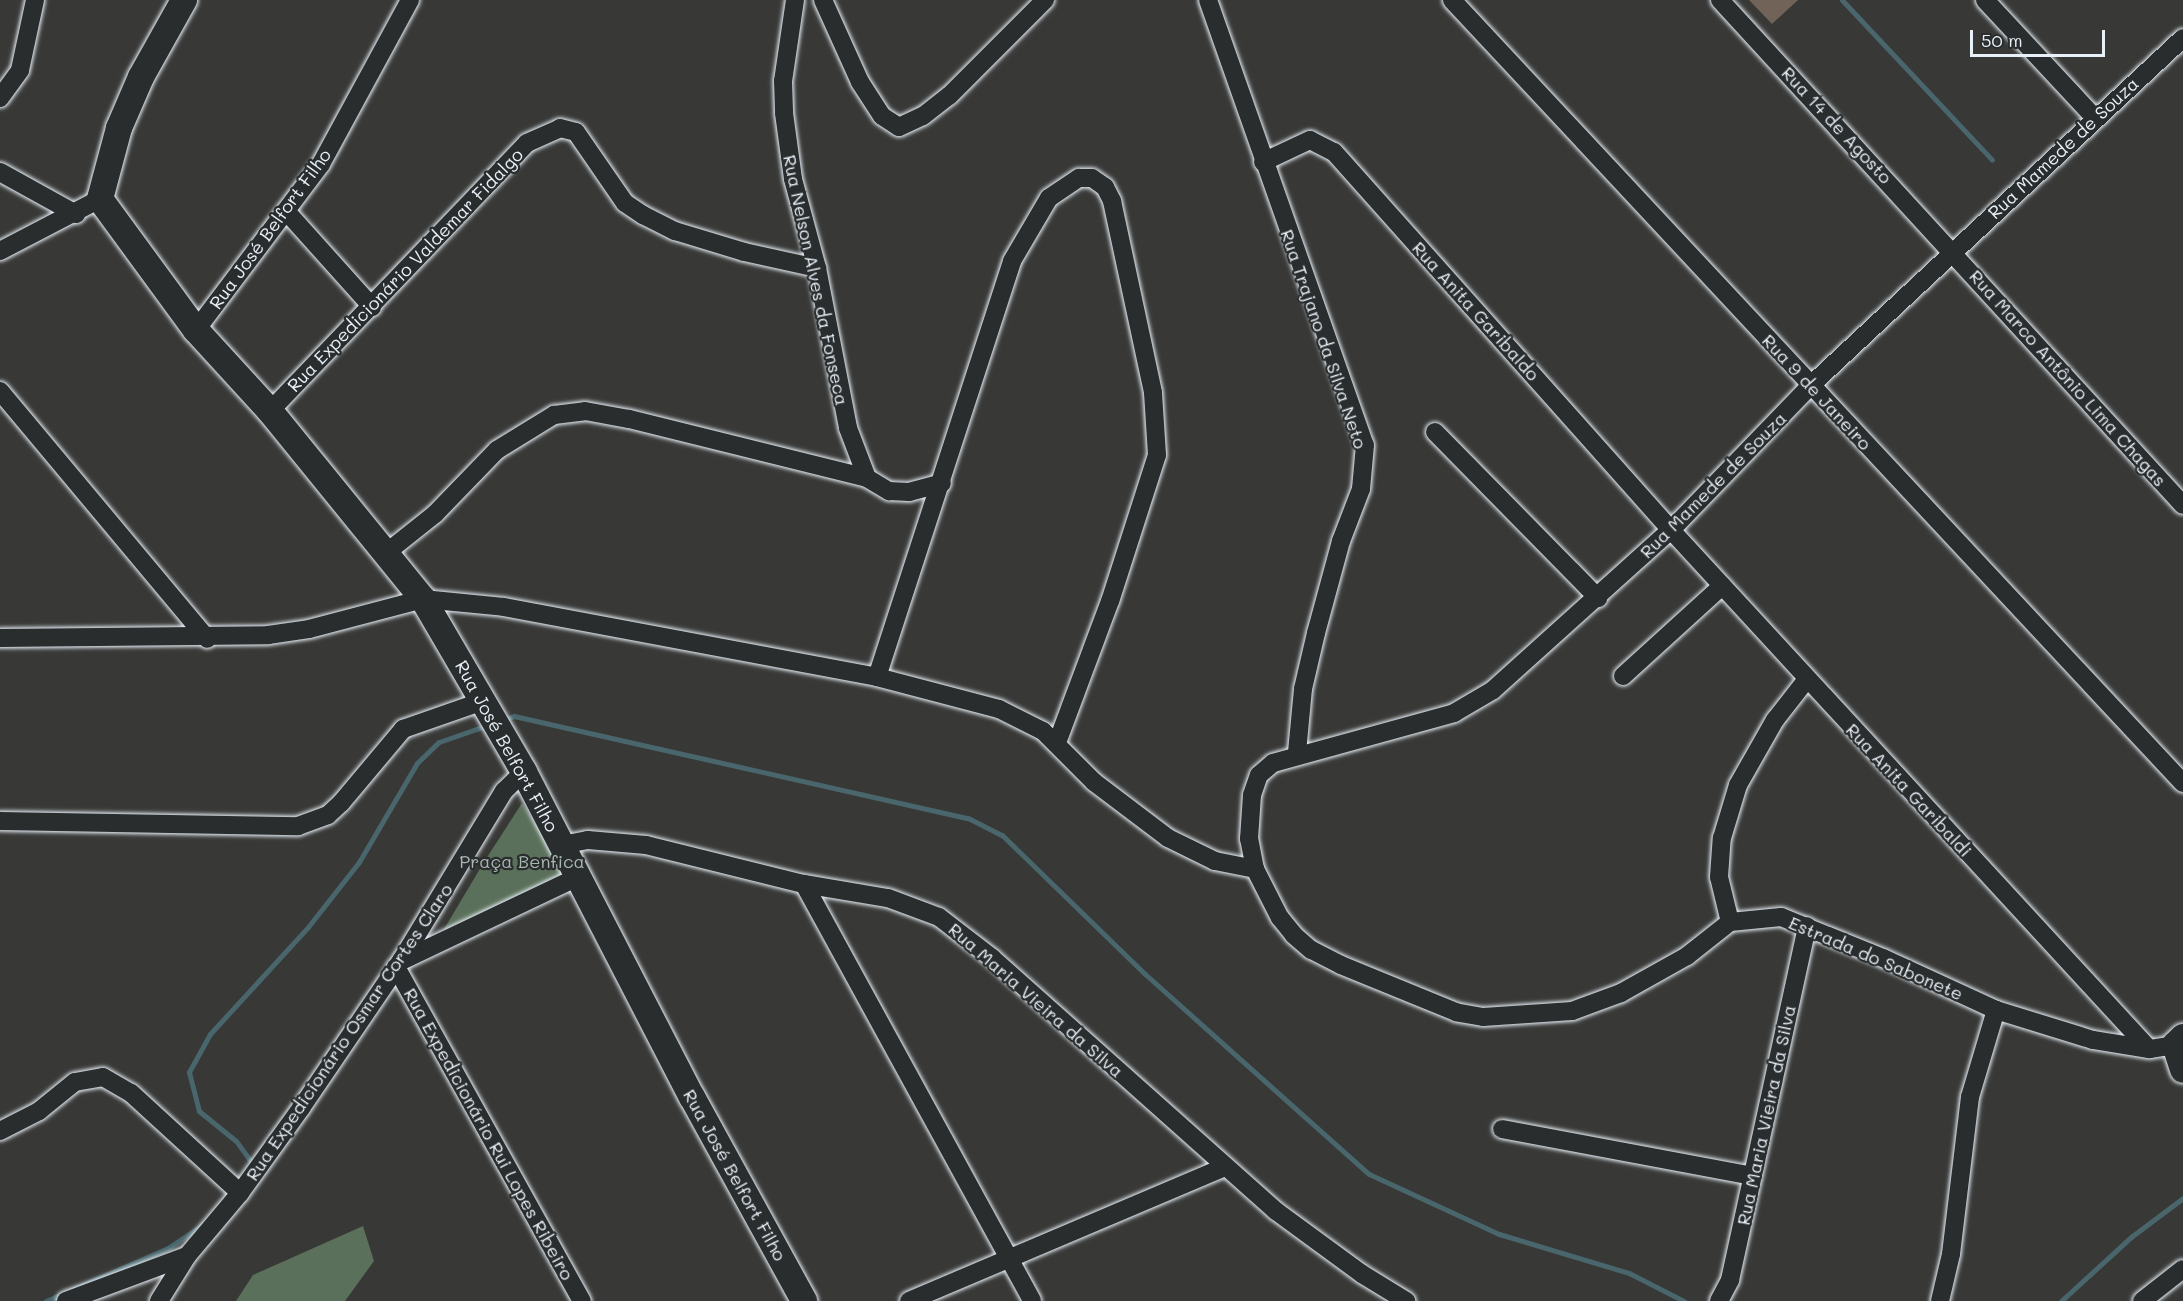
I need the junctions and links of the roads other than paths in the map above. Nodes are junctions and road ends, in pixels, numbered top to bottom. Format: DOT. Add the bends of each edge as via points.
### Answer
graph roads {
  1 [pos="35,0"];
  2 [pos="184,0"];
  3 [pos="410,0"];
  4 [pos="795,0"];
  5 [pos="823,0"];
  6 [pos="1045,0"];
  7 [pos="1208,0"];
  8 [pos="1452,0"];
  9 [pos="1720,0"];
  10 [pos="1985,0"];
  11 [pos="2183,38"];
  12 [pos="0,98"];
  13 [pos="2094,117"];
  14 [pos="1263,162"];
  15 [pos="0,172"];
  16 [pos="100,199"];
  17 [pos="286,211"];
  18 [pos="76,214"];
  19 [pos="0,251"];
  20 [pos="1954,251"];
  21 [pos="817,268"];
  22 [pos="372,306"];
  23 [pos="196,330"];
  24 [pos="1810,386"];
  25 [pos="0,391"];
  26 [pos="270,411"];
  27 [pos="1435,432"];
  28 [pos="867,478"];
  29 [pos="942,483"];
  30 [pos="2183,505"];
  31 [pos="1671,530"];
  32 [pos="386,553"];
  33 [pos="1722,586"];
  34 [pos="1598,598"];
  35 [pos="423,599"];
  36 [pos="0,638"];
  37 [pos="207,639"];
  38 [pos="1623,676"];
  39 [pos="876,677"];
  40 [pos="1807,679"];
  41 [pos="483,701"];
  42 [pos="1057,743"];
  43 [pos="1297,753"];
  44 [pos="524,772"];
  45 [pos="2183,783"];
  46 [pos="0,821"];
  47 [pos="562,845"];
  48 [pos="1255,869"];
  49 [pos="578,877"];
  50 [pos="804,884"];
  51 [pos="1730,922"];
  52 [pos="1808,926"];
  53 [pos="399,964"];
  54 [pos="1996,1010"];
  55 [pos="2149,1049"];
  56 [pos="2180,1053"];
  57 [pos="1502,1130"];
  58 [pos="0,1131"];
  59 [pos="1224,1167"];
  60 [pos="1753,1176"];
  61 [pos="237,1189"];
  62 [pos="187,1256"];
  63 [pos="1009,1257"];
  64 [pos="2183,1269"];
  65 [pos="1397,1300"];
  66 [pos="66,1301"];
  67 [pos="159,1301"];
  68 [pos="582,1301"];
  69 [pos="804,1301"];
  70 [pos="909,1301"];
  71 [pos="1032,1301"];
  72 [pos="1719,1301"];
  73 [pos="1940,1301"];
  74 [pos="2142,1301"];
  1 -- 12 [label="street" via="21,70"];
  2 -- 16 [label="street" via="141,76 119,128"];
  3 -- 17 [label="street, Rua José Belfort Filho" via="321,164"];
  4 -- 21 [label="street, Rua Nelson Alves da Fonseca" via="784,69 784,113 793,179"];
  5 -- 6 [label="street" via="860,82 882,116 899,127 909,125 949,96"];
  7 -- 14 [label="street, Rua Trajano da Silva Neto"];
  8 -- 24 [label="street, Rua 9 de Janeiro"];
  9 -- 20 [label="street, Rua 14 de Agosto"];
  10 -- 13 [label="street"];
  11 -- 13 [label="street, Rua Mamede de Souza"];
  13 -- 20 [label="street, Rua Mamede de Souza"];
  14 -- 31 [label="street, Rua Anita Garibaldo" via="1310,140 1334,152"];
  14 -- 43 [label="street, Rua Trajano da Silva Neto" via="1365,445 1361,489 1341,541 1316,633 1304,689"];
  15 -- 18 [label="street"];
  16 -- 18 [label="street"];
  16 -- 23 [label="street, Rua José Belfort Filho"];
  17 -- 22 [label="street"];
  17 -- 23 [label="street, Rua José Belfort Filho"];
  18 -- 19 [label="street"];
  20 -- 24 [label="street, Rua Mamede de Souza"];
  20 -- 30 [label="street, Rua Marco Antônio Lima Chagas"];
  21 -- 22 [label="street, Rua Expedicionário Valdemar Fidalgo" via="675,231 643,215 625,203 576,132 560,128 526,143"];
  21 -- 28 [label="street, Rua Nelson Alves da Fonseca" via="840,396"];
  22 -- 26 [label="street, Rua Expedicionário Valdemar Fidalgo"];
  23 -- 26 [label="street, Rua José Belfort Filho"];
  24 -- 31 [label="street, Rua Mamede de Souza"];
  24 -- 45 [label="street, Rua 9 de Janeiro"];
  25 -- 37 [label="street"];
  26 -- 32 [label="street, Rua José Belfort Filho"];
  27 -- 34 [label="street"];
  28 -- 29 [label="street" via="889,491 909,492"];
  28 -- 32 [label="street" via="629,419 585,411 554,415 497,450 435,514"];
  29 -- 39 [label="street"];
  29 -- 42 [label="street" via="1012,261 1049,198 1079,178 1092,178 1105,187 1112,201 1153,393 1157,455 1110,601"];
  31 -- 33 [label="street, Rua Anita Garibaldi"];
  31 -- 34 [label="street, Rua Mamede de Souza"];
  32 -- 35 [label="street, Rua José Belfort Filho"];
  33 -- 38 [label="street"];
  33 -- 40 [label="street, Rua Anita Garibaldi"];
  34 -- 43 [label="street, Rua Mamede de Souza" via="1493,690 1454,713 1390,734"];
  35 -- 37 [label="street" via="309,629"];
  35 -- 39 [label="street" via="504,607"];
  35 -- 41 [label="street, Rua José Belfort Filho"];
  36 -- 37 [label="street"];
  39 -- 42 [label="street" via="999,709 1026,720"];
  40 -- 51 [label="street" via="1775,720 1738,785 1722,838 1719,877"];
  40 -- 55 [label="street, Rua Anita Garibaldi"];
  41 -- 44 [label="street, Rua José Belfort Filho"];
  41 -- 46 [label="street" via="403,729 341,803 328,815 298,826"];
  42 -- 48 [label="street" via="1094,782 1167,838 1215,861"];
  43 -- 48 [label="street, Rua Mamede de Souza" via="1273,762 1259,776 1250,815"];
  44 -- 47 [label="street, Rua José Belfort Filho"];
  44 -- 53 [label="street, Rua Expedicionário Osmar Cortes Claro" via="504,791"];
  47 -- 49 [label="street, Rua José Belfort Filho"];
  47 -- 50 [label="street, Rua Maria Vieira da Silva" via="588,840 646,845"];
  48 -- 51 [label="street" via="1280,918 1311,950 1386,985 1456,1012 1483,1017 1572,1011 1621,993 1687,956"];
  49 -- 53 [label="street"];
  49 -- 69 [label="street, Rua José Belfort Filho"];
  50 -- 59 [label="street, Rua Maria Vieira da Silva" via="888,898 939,917 992,958"];
  50 -- 63 [label="street"];
  51 -- 52 [label="street, Estrada do Sabonete" via="1780,917"];
  52 -- 54 [label="street, Estrada do Sabonete"];
  52 -- 60 [label="street, Rua Maria Vieira da Silva"];
  53 -- 61 [label="street, Rua Expedicionário Osmar Cortes Claro"];
  53 -- 68 [label="street, Rua Expedicionário Rui Lopes Ribeiro"];
  54 -- 55 [label="street, Estrada do Sabonete" via="2093,1040"];
  54 -- 73 [label="street" via="1970,1097 1951,1254"];
  55 -- 56 [label="street, Estrada do Sabonete"];
  57 -- 60 [label="street"];
  58 -- 61 [label="street" via="39,1111 75,1082 104,1077 131,1094"];
  59 -- 63 [label="street"];
  59 -- 65 [label="street, Rua Maria Vieira da Silva" via="1276,1211"];
  60 -- 72 [label="street, Rua Maria Vieira da Silva" via="1730,1280"];
  61 -- 62 [label="street, Rua Expedicionário Osmar Cortes Claro"];
  62 -- 66 [label="street"];
  62 -- 67 [label="street, Rua Expedicionário Osmar Cortes Claro"];
  63 -- 70 [label="street"];
  63 -- 71 [label="street"];
  64 -- 74 [label="street"];
}
